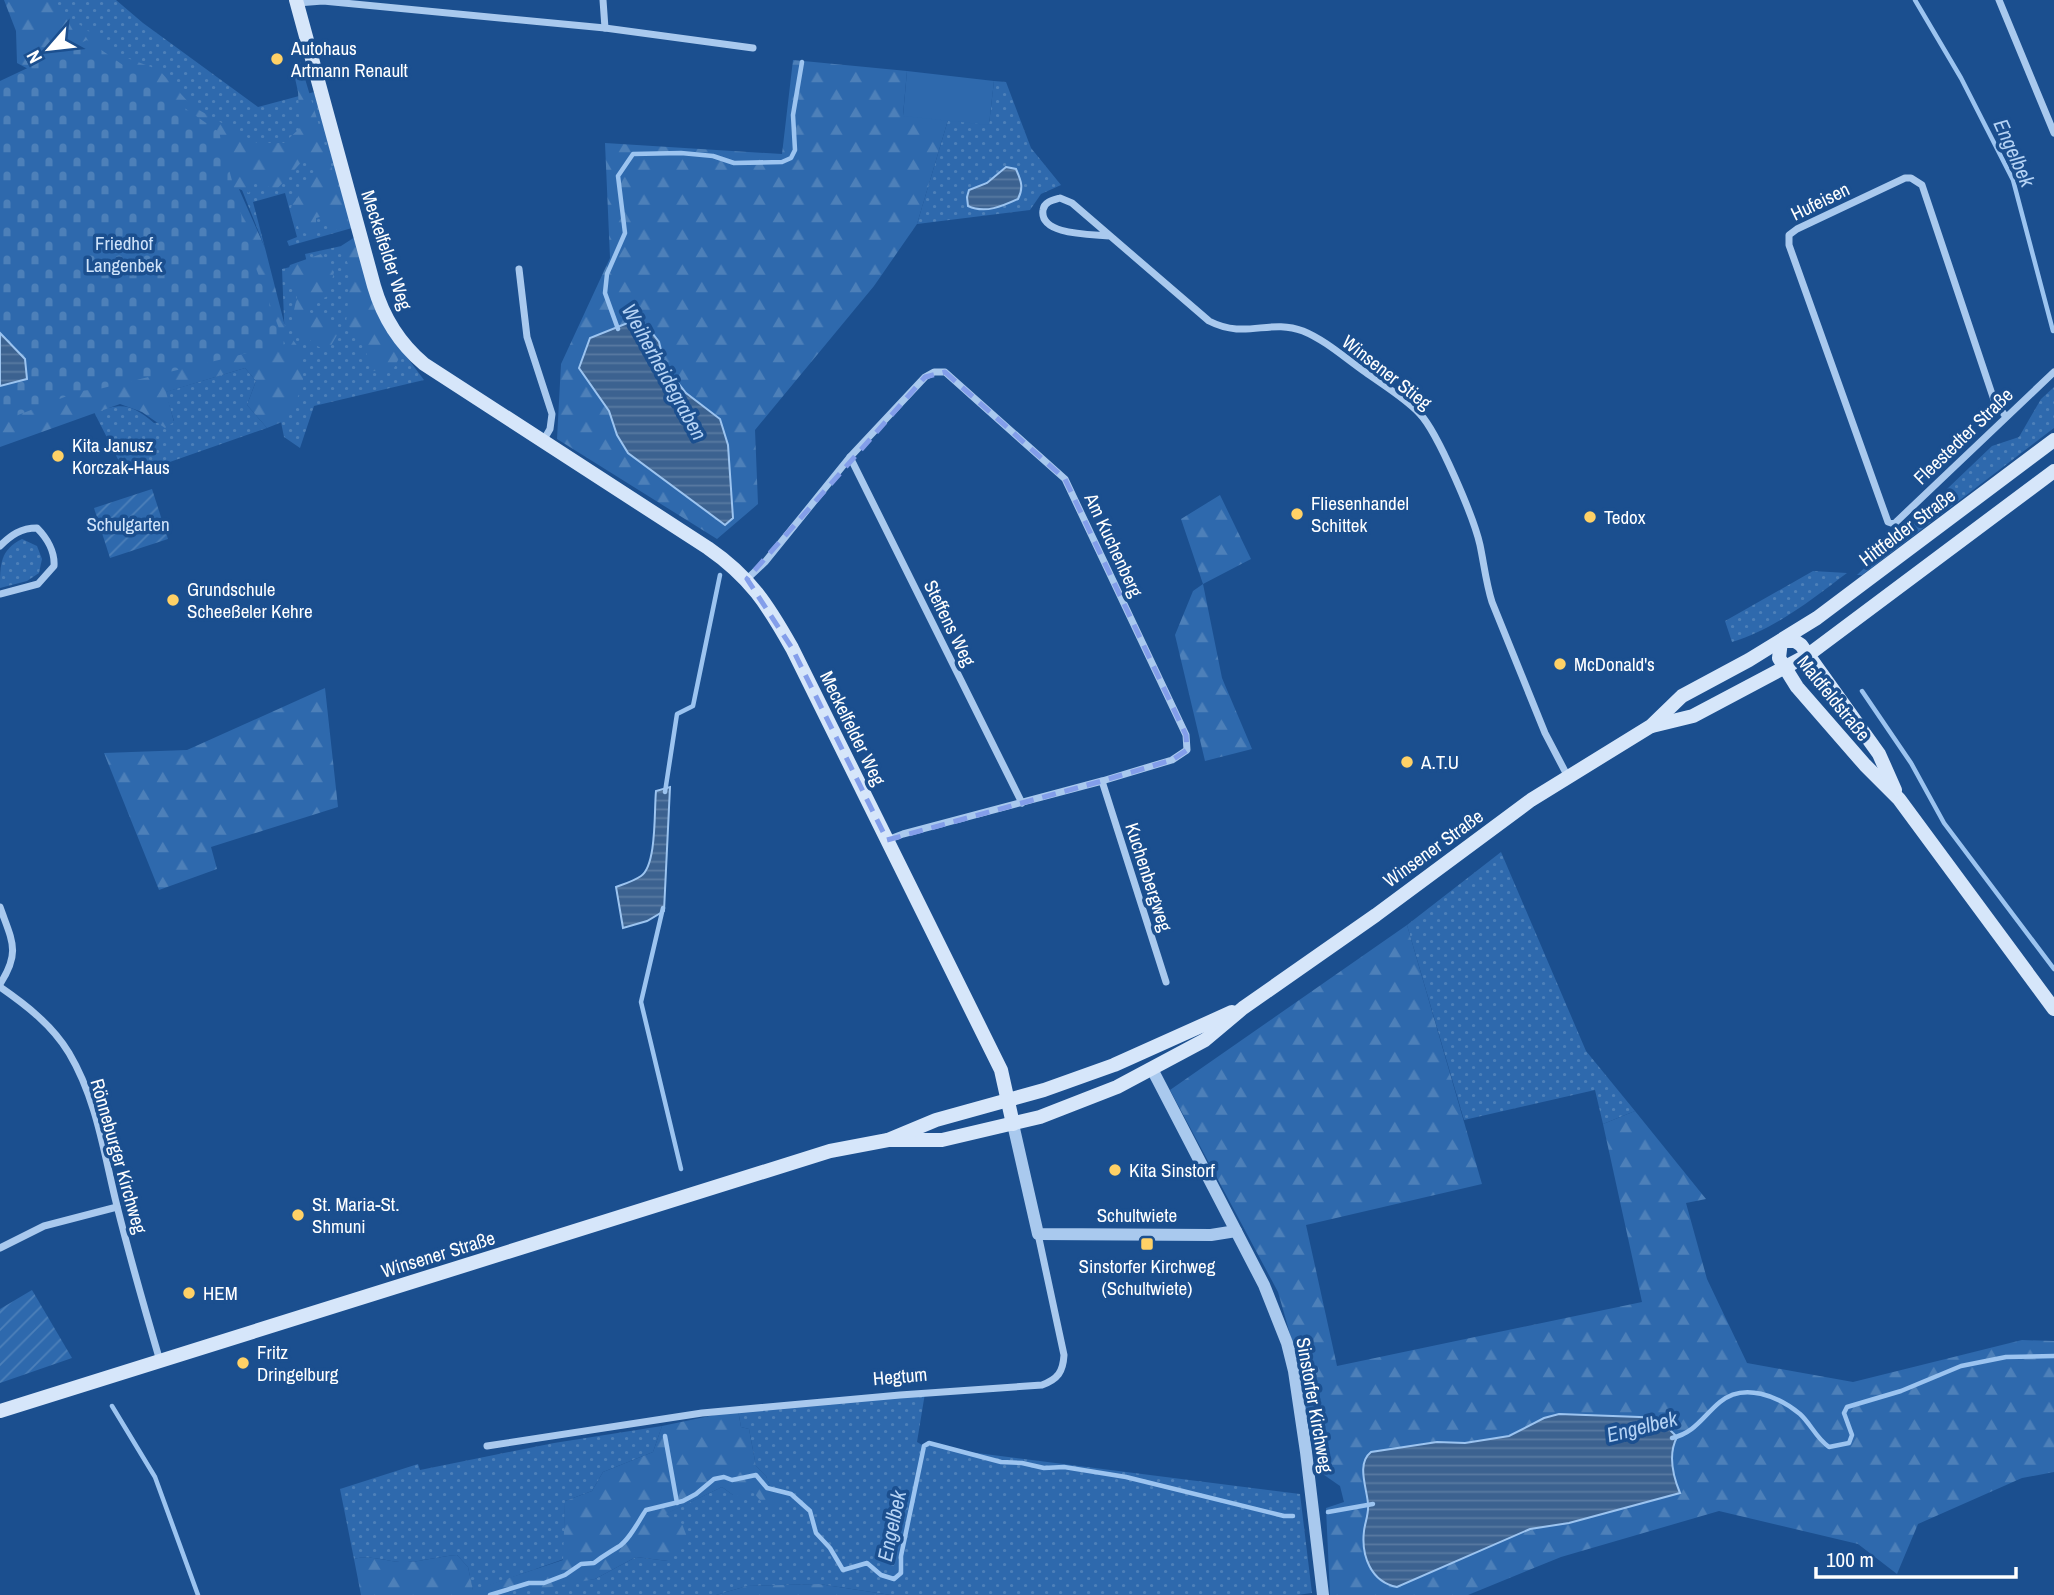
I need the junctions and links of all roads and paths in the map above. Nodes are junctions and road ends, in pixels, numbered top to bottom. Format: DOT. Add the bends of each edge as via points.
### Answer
graph roads {
  1 [pos="603,0"];
  2 [pos="1999,0"];
  3 [pos="296,2"];
  4 [pos="605,28"];
  5 [pos="753,48"];
  6 [pos="2054,133"];
  7 [pos="1110,236"];
  8 [pos="519,269"];
  9 [pos="2054,372"];
  10 [pos="2006,417"];
  11 [pos="2054,440"];
  12 [pos="543,442"];
  13 [pos="850,457"];
  14 [pos="2054,471"];
  15 [pos="1894,524"];
  16 [pos="0,547"];
  17 [pos="747,579"];
  18 [pos="0,594"];
  19 [pos="1781,641"];
  20 [pos="1808,654"];
  21 [pos="1784,668"];
  22 [pos="1651,726"];
  23 [pos="1568,777"];
  24 [pos="1102,782"];
  25 [pos="1899,799"];
  26 [pos="1022,803"];
  27 [pos="887,840"];
  28 [pos="0,907"];
  29 [pos="1166,982"];
  30 [pos="0,985"];
  31 [pos="1243,1008"];
  32 [pos="2054,1009"];
  33 [pos="1152,1069"];
  34 [pos="1009,1100"];
  35 [pos="1013,1124"];
  36 [pos="888,1140"];
  37 [pos="117,1207"];
  38 [pos="1236,1231"];
  39 [pos="1038,1234"];
  40 [pos="0,1248"];
  41 [pos="160,1361"];
  42 [pos="0,1410"];
  43 [pos="487,1446"];
  44 [pos="1323,1595"];
  1 -- 4 [label="street"];
  2 -- 6 [label="street"];
  3 -- 4 [label="street"];
  3 -- 12 [label="main road, Meckelfelder Weg" via="386,317 424,364"];
  4 -- 5 [label="street"];
  7 -- 7 [label="street, Winsener Stieg" via="1066,200 1056,199 1044,206 1044,217 1055,229"];
  7 -- 23 [label="street, Winsener Stieg" via="1209,321 1231,330 1291,327 1313,336 1423,416 1471,519 1492,602 1545,733"];
  8 -- 12 [label="street" via="527,337 552,414 551,429"];
  9 -- 10 [label="street, Fleestedter Straße"];
  10 -- 15 [label="street, Fleestedter Straße"];
  10 -- 15 [label="street, Hufeisen" via="1994,400 1919,181 1905,178 1789,235 1888,522"];
  11 -- 19 [label="main road, Hittfelder Straße"];
  12 -- 17 [label="main road, Meckelfelder Weg" via="708,548"];
  13 -- 17 [label="street, Am Kuchenberg"];
  13 -- 24 [label="street, Am Kuchenberg" via="925,377 945,372 1065,479 1186,735 1187,750 1172,760"];
  13 -- 26 [label="street, Steffens Weg"];
  14 -- 20 [label="main road"];
  16 -- 18 [label="street" via="16,533 37,528 55,557 54,566 38,584"];
  17 -- 27 [label="main road, Meckelfelder Weg" via="789,642"];
  19 -- 20 [label="main road, Maldfeldstraße" via="1797,642"];
  19 -- 21 [label="main road, Maldfeldstraße"];
  19 -- 22 [label="main road, Winsener Straße" via="1682,696"];
  20 -- 21 [label="main road, Winsener Straße"];
  20 -- 25 [label="main road, Maldfeldstraße" via="1879,754"];
  21 -- 22 [label="main road, Winsener Straße" via="1693,716"];
  21 -- 25 [label="main road, Maldfeldstraße"];
  22 -- 23 [label="main road, Winsener Straße"];
  23 -- 31 [label="main road, Winsener Straße"];
  24 -- 26 [label="street, Am Kuchenberg"];
  24 -- 29 [label="street, Kuchenbergweg"];
  25 -- 32 [label="main road, Maldfeldstraße"];
  26 -- 27 [label="street, Am Kuchenberg"];
  27 -- 34 [label="main road, Meckelfelder Weg" via="1001,1070"];
  28 -- 30 [label="street" via="14,952"];
  30 -- 37 [label="street, Rönneburger Kirchweg" via="51,1028 76,1066 92,1101"];
  31 -- 33 [label="main road, Winsener Straße" via="1205,1040"];
  31 -- 34 [label="main road, Winsener Straße" via="1114,1065"];
  33 -- 35 [label="main road, Winsener Straße" via="1081,1102"];
  33 -- 38 [label="street, Sinstorfer Kirchweg"];
  34 -- 35 [label="main road, Meckelfelder Weg"];
  34 -- 36 [label="main road, Winsener Straße" via="936,1120"];
  35 -- 36 [label="main road, Winsener Straße" via="942,1140"];
  35 -- 39 [label="street, Hegtum"];
  36 -- 41 [label="main road, Winsener Straße" via="830,1152"];
  37 -- 40 [label="street" via="44,1226"];
  37 -- 41 [label="street, Rönneburger Kirchweg"];
  38 -- 39 [label="street, Schultwiete" via="1211,1235"];
  38 -- 44 [label="street, Sinstorfer Kirchweg" via="1265,1285 1289,1352"];
  39 -- 43 [label="street, Hegtum" via="1064,1355 1063,1369 1055,1380 1042,1385 702,1413"];
  41 -- 42 [label="main road, Winsener Straße"];
}
